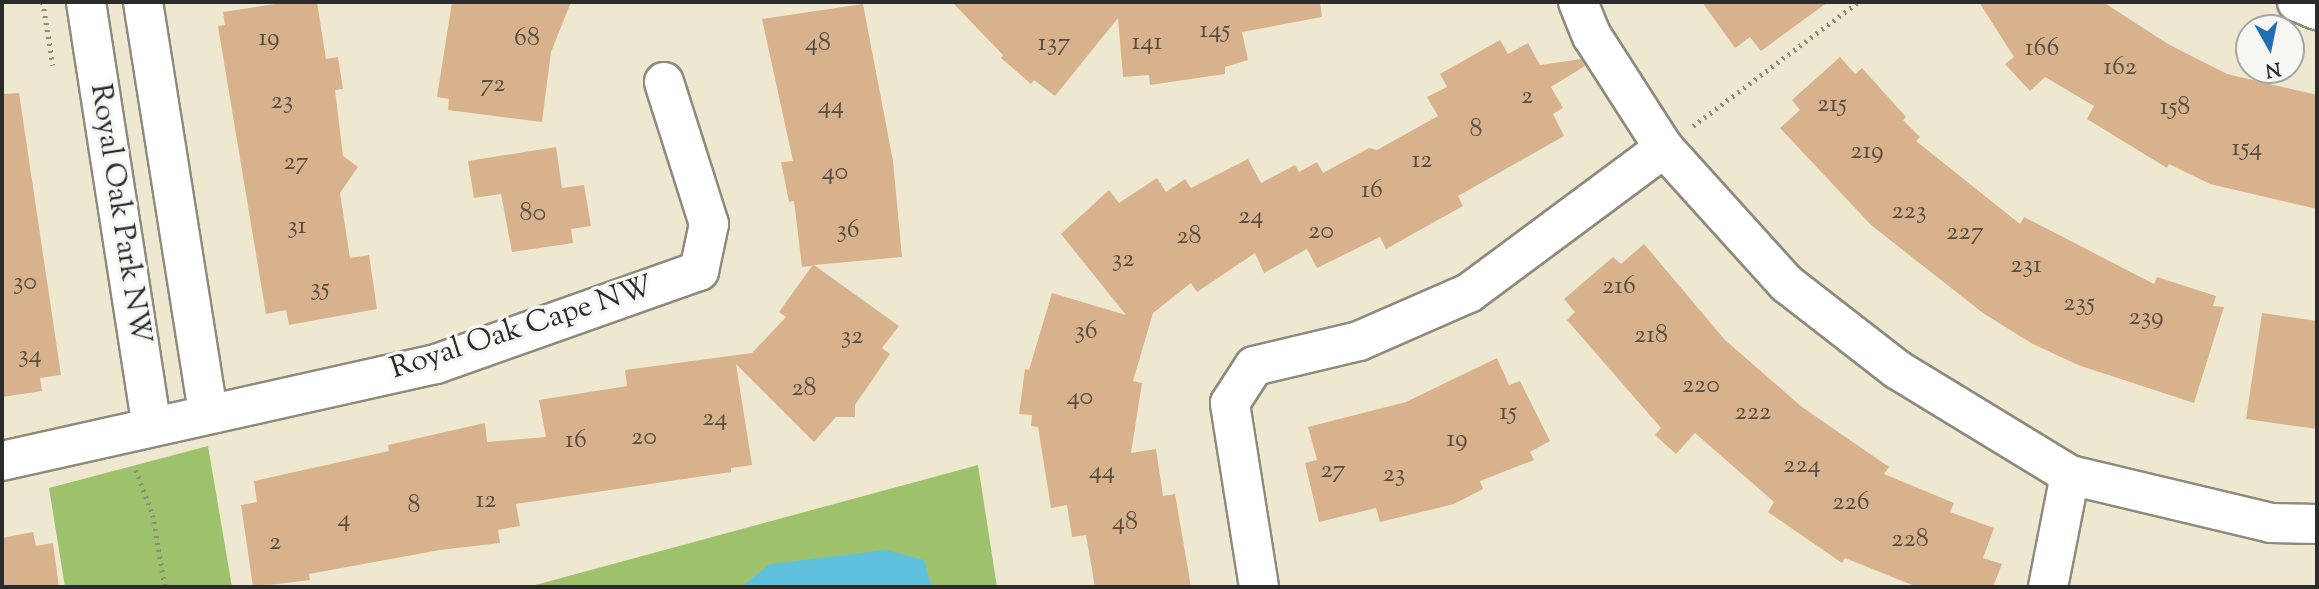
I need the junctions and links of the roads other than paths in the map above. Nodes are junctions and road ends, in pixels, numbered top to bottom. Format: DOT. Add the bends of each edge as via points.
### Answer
graph roads {
  1 [pos="86,2"];
  2 [pos="143,2"];
  3 [pos="1578,2"];
  4 [pos="2297,2"];
  5 [pos="2317,9"];
  6 [pos="664,82"];
  7 [pos="1664,148"];
  8 [pos="208,412"];
  9 [pos="135,430"];
  10 [pos="2,461"];
  11 [pos="2070,475"];
  12 [pos="2317,524"];
  13 [pos="1259,587"];
  14 [pos="2048,587"];
  1 -- 9 [label="street, Royal Oak Park NW"];
  2 -- 8 [label="street, Royal Oak Park NW"];
  3 -- 7 [label="street" via="1592,36"];
  4 -- 5 [label="street"];
  6 -- 8 [label="street, Royal Oak Cape NW" via="709,224 699,271 436,364"];
  7 -- 11 [label="street" via="1787,284 1898,370"];
  7 -- 13 [label="street" via="1469,293 1359,341 1254,366 1230,403"];
  8 -- 9 [label="street, Royal Oak Cape NW"];
  9 -- 10 [label="street, Royal Oak Cape NW"];
  11 -- 12 [label="street" via="2271,523"];
  11 -- 14 [label="street"];
}
